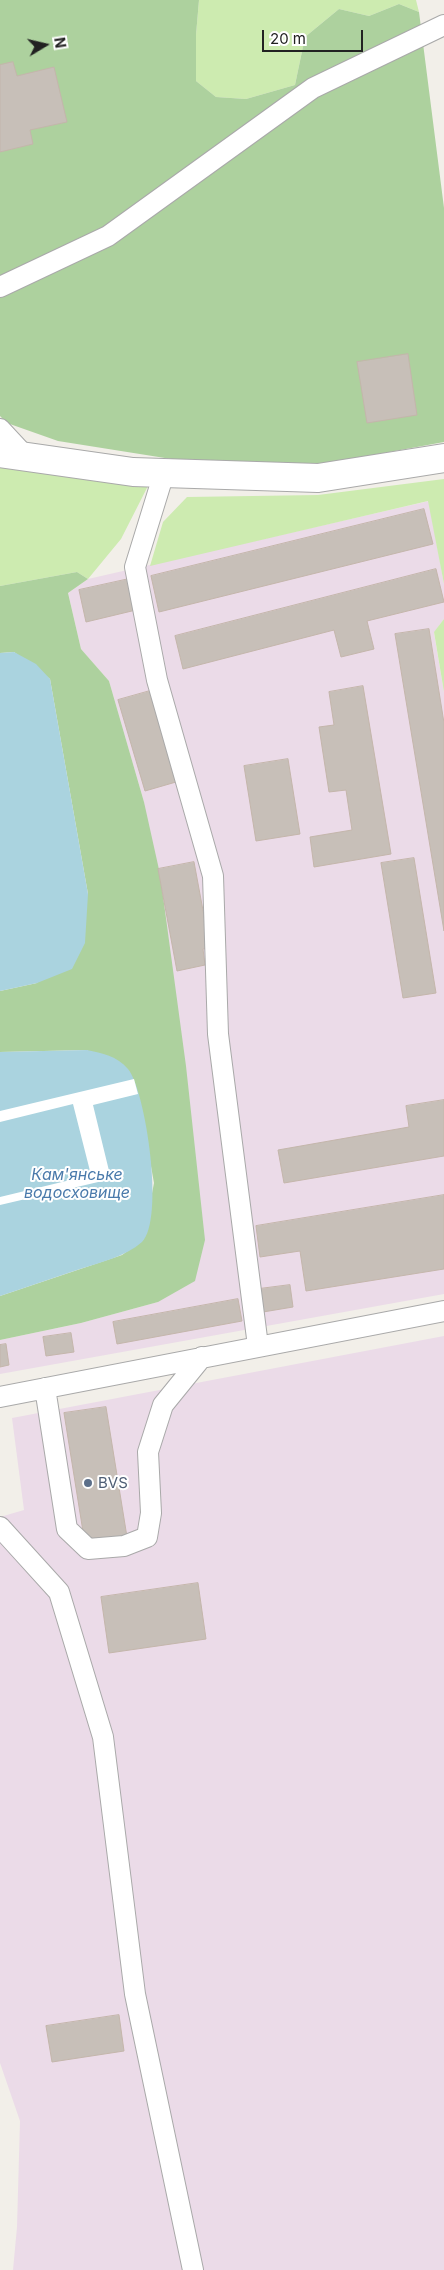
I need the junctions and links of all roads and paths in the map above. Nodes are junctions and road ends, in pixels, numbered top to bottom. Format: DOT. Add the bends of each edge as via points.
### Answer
graph roads {
  1 [pos="444,25"];
  2 [pos="0,287"];
  3 [pos="0,430"];
  4 [pos="13,455"];
  5 [pos="444,458"];
  6 [pos="164,473"];
  7 [pos="444,1311"];
  8 [pos="258,1346"];
  9 [pos="202,1357"];
  10 [pos="45,1388"];
  11 [pos="0,1397"];
  12 [pos="0,1527"];
  13 [pos="193,2270"];
  1 -- 2 [label="lane" via="313,88 108,236"];
  3 -- 4 [label="lane"];
  4 -- 6 [label="street" via="133,472"];
  5 -- 6 [label="street" via="318,478"];
  6 -- 8 [label="lane" via="135,567 157,680 213,876 218,1034"];
  7 -- 8 [label="lane"];
  8 -- 9 [label="lane"];
  9 -- 10 [label="lane"];
  9 -- 10 [label="lane" via="162,1405 148,1452 151,1513 147,1537 124,1546 88,1548 67,1529"];
  10 -- 11 [label="lane"];
  12 -- 13 [label="lane" via="58,1592 103,1737 135,1994"];
}
